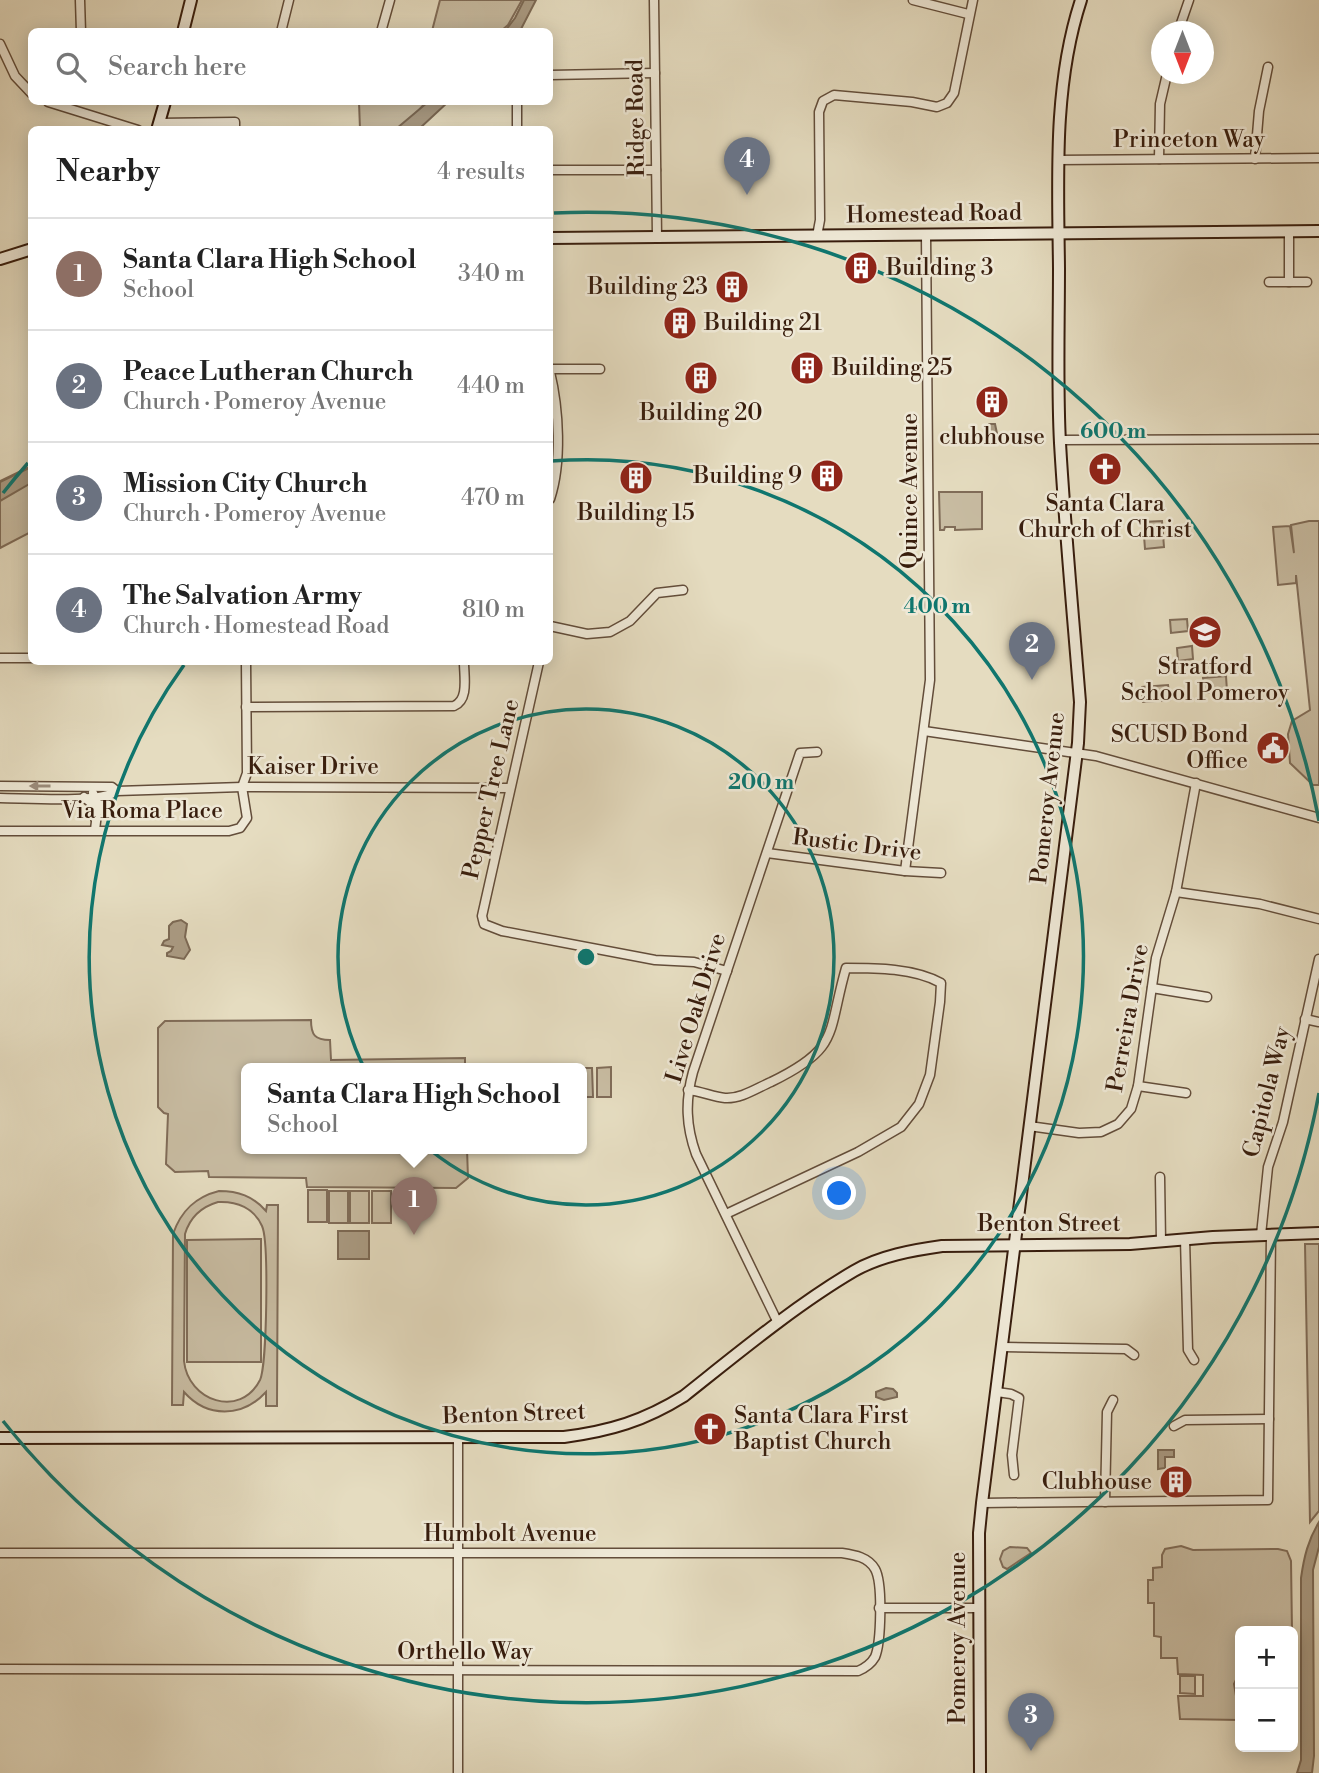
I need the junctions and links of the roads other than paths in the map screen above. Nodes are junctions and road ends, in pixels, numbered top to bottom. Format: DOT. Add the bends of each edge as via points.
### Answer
graph roads {
  1 [pos="80,0"];
  2 [pos="191,0"];
  3 [pos="289,0"];
  4 [pos="390,0"];
  5 [pos="654,0"];
  6 [pos="913,0"];
  7 [pos="973,0"];
  8 [pos="1081,0"];
  9 [pos="1189,0"];
  10 [pos="968,14"];
  11 [pos="1182,21"];
  12 [pos="81,28"];
  13 [pos="184,28"];
  14 [pos="282,28"];
  15 [pos="383,28"];
  16 [pos="0,44"];
  17 [pos="1268,67"];
  18 [pos="655,74"];
  19 [pos="553,75"];
  20 [pos="1165,84"];
  21 [pos="28,90"];
  22 [pos="65,105"];
  23 [pos="164,105"];
  24 [pos="517,105"];
  25 [pos="126,126"];
  26 [pos="158,126"];
  27 [pos="235,126"];
  28 [pos="517,126"];
  29 [pos="1319,158"];
  30 [pos="1158,159"];
  31 [pos="1255,159"];
  32 [pos="1058,160"];
  33 [pos="553,170"];
  34 [pos="656,170"];
  35 [pos="1289,231"];
  36 [pos="1319,231"];
  37 [pos="1058,233"];
  38 [pos="926,235"];
  39 [pos="656,236"];
  40 [pos="817,236"];
  41 [pos="553,238"];
  42 [pos="28,250"];
  43 [pos="0,259"];
  44 [pos="1269,282"];
  45 [pos="1289,282"];
  46 [pos="1307,282"];
  47 [pos="600,369"];
  48 [pos="553,371"];
  49 [pos="553,390"];
  50 [pos="1319,439"];
  51 [pos="1060,440"];
  52 [pos="553,487"];
  53 [pos="684,590"];
  54 [pos="553,627"];
  55 [pos="0,658"];
  56 [pos="28,658"];
  57 [pos="246,665"];
  58 [pos="464,665"];
  59 [pos="538,665"];
  60 [pos="246,707"];
  61 [pos="924,731"];
  62 [pos="817,752"];
  63 [pos="1078,752"];
  64 [pos="1196,783"];
  65 [pos="0,786"];
  66 [pos="89,787"];
  67 [pos="242,787"];
  68 [pos="509,788"];
  69 [pos="117,791"];
  70 [pos="94,796"];
  71 [pos="84,797"];
  72 [pos="0,798"];
  73 [pos="95,818"];
  74 [pos="1319,818"];
  75 [pos="95,830"];
  76 [pos="0,831"];
  77 [pos="767,853"];
  78 [pos="905,871"];
  79 [pos="941,873"];
  80 [pos="1175,892"];
  81 [pos="1319,919"];
  82 [pos="1319,959"];
  83 [pos="727,971"];
  84 [pos="1152,988"];
  85 [pos="1207,997"];
  86 [pos="1305,1019"];
  87 [pos="1319,1022"];
  88 [pos="1138,1086"];
  89 [pos="688,1090"];
  90 [pos="1186,1093"];
  91 [pos="1029,1126"];
  92 [pos="1160,1177"];
  93 [pos="726,1214"];
  94 [pos="1319,1233"];
  95 [pos="1266,1235"];
  96 [pos="1185,1239"];
  97 [pos="1161,1242"];
  98 [pos="1014,1245"];
  99 [pos="778,1323"];
  100 [pos="1003,1347"];
  101 [pos="1134,1355"];
  102 [pos="1194,1360"];
  103 [pos="997,1392"];
  104 [pos="1113,1399"];
  105 [pos="1269,1419"];
  106 [pos="1174,1426"];
  107 [pos="0,1438"];
  108 [pos="458,1438"];
  109 [pos="1014,1475"];
  110 [pos="1105,1502"];
  111 [pos="982,1503"];
  112 [pos="0,1553"];
  113 [pos="457,1553"];
  114 [pos="879,1608"];
  115 [pos="979,1608"];
  116 [pos="0,1669"];
  117 [pos="457,1672"];
  118 [pos="458,1773"];
  119 [pos="980,1773"];
  1 -- 12 [label="street"];
  2 -- 13 [label="main road"];
  3 -- 14 [label="street"];
  4 -- 15 [label="street"];
  5 -- 18 [label="street, Ridge Road"];
  6 -- 10 [label="street"];
  7 -- 10 [label="street"];
  8 -- 32 [label="main road, Pomeroy Avenue" via="1067,56"];
  9 -- 11 [label="street"];
  10 -- 40 [label="street" via="954,93 947,103 937,107 834,94 824,101 819,112"];
  16 -- 21 [label="street" via="15,76"];
  17 -- 31 [label="street"];
  18 -- 19 [label="street"];
  18 -- 34 [label="street, Ridge Road"];
  20 -- 30 [label="street"];
  22 -- 25 [label="street"];
  23 -- 26 [label="main road"];
  24 -- 28 [label="street"];
  26 -- 27 [label="street" via="235,122"];
  29 -- 31 [label="street, Princeton Way"];
  30 -- 31 [label="street, Princeton Way"];
  30 -- 32 [label="street, Princeton Way"];
  32 -- 37 [label="main road, Pomeroy Avenue"];
  33 -- 34 [label="street"];
  34 -- 39 [label="street, Ridge Road"];
  35 -- 36 [label="main road, Homestead Road"];
  35 -- 37 [label="main road, Homestead Road"];
  35 -- 45 [label="street"];
  37 -- 38 [label="main road, Homestead Road"];
  37 -- 51 [label="main road, Pomeroy Avenue"];
  38 -- 40 [label="main road, Homestead Road"];
  38 -- 61 [label="street, Quince Avenue" via="930,680"];
  39 -- 40 [label="main road, Homestead Road"];
  39 -- 41 [label="main road, Homestead Road"];
  42 -- 43 [label="main road"];
  44 -- 45 [label="street"];
  45 -- 46 [label="street"];
  47 -- 48 [label="street"];
  49 -- 52 [label="street" via="557,449"];
  50 -- 51 [label="street"];
  51 -- 63 [label="main road, Pomeroy Avenue" via="1080,702"];
  53 -- 54 [label="street" via="657,593 630,621 610,632 587,634"];
  55 -- 56 [label="street"];
  57 -- 60 [label="street"];
  58 -- 60 [label="street" via="464,697 454,706"];
  59 -- 68 [label="street, Pepper Tree Lane"];
  60 -- 67 [label="street" via="247,773"];
  61 -- 63 [label="street"];
  61 -- 78 [label="street, Quince Avenue"];
  62 -- 77 [label="street, Live Oak Drive" via="800,753"];
  63 -- 64 [label="street"];
  63 -- 91 [label="main road, Pomeroy Avenue"];
  64 -- 74 [label="street"];
  64 -- 80 [label="street, Perreira Drive"];
  66 -- 65 [label="street, Kaiser Drive, one-way"];
  66 -- 69 [label="street, Kaiser Drive"];
  66 -- 70 [label="street"];
  67 -- 68 [label="street, Kaiser Drive"];
  67 -- 69 [label="street, Kaiser Drive"];
  67 -- 75 [label="street, Via Roma Place" via="247,818 240,828"];
  68 -- 83 [label="street, Pepper Tree Lane" via="484,924"];
  69 -- 70 [label="street, Kaiser Drive"];
  70 -- 71 [label="street, Kaiser Drive"];
  70 -- 73 [label="street" via="98,805"];
  71 -- 72 [label="street, Kaiser Drive"];
  71 -- 73 [label="street"];
  73 -- 75 [label="street"];
  75 -- 76 [label="street, Via Roma Place"];
  77 -- 78 [label="street, Rustic Drive"];
  77 -- 83 [label="street, Live Oak Drive"];
  78 -- 79 [label="street, Rustic Drive"];
  80 -- 81 [label="street" via="1260,904"];
  80 -- 84 [label="street, Perreira Drive"];
  82 -- 86 [label="street, Capitola Way"];
  83 -- 89 [label="street, Live Oak Drive"];
  84 -- 85 [label="street"];
  84 -- 88 [label="street, Perreira Drive"];
  86 -- 87 [label="street"];
  86 -- 95 [label="street, Capitola Way" via="1283,1122 1268,1167"];
  88 -- 90 [label="street"];
  88 -- 91 [label="street, Perreira Drive" via="1131,1109 1118,1124 1101,1132"];
  89 -- 93 [label="street, Live Oak Drive" via="691,1140"];
  89 -- 93 [label="street" via="726,1098 744,1094 814,1058 834,1027 846,968 927,975 941,983 930,1075 919,1104 901,1128"];
  91 -- 98 [label="main road, Pomeroy Avenue"];
  92 -- 97 [label="street"];
  93 -- 99 [label="street, Live Oak Drive"];
  94 -- 95 [label="main road, Benton Street"];
  95 -- 96 [label="main road, Benton Street"];
  95 -- 105 [label="street"];
  96 -- 97 [label="main road, Benton Street"];
  96 -- 102 [label="street" via="1188,1350"];
  97 -- 98 [label="main road, Benton Street"];
  98 -- 99 [label="main road, Benton Street" via="942,1246 882,1260 855,1270"];
  98 -- 100 [label="main road, Pomeroy Avenue"];
  99 -- 108 [label="main road, Benton Street" via="684,1396 628,1425 564,1437"];
  100 -- 101 [label="street" via="1126,1349"];
  100 -- 103 [label="main road, Pomeroy Avenue"];
  103 -- 109 [label="street" via="1019,1398"];
  103 -- 111 [label="main road, Pomeroy Avenue"];
  104 -- 110 [label="street" via="1107,1412"];
  105 -- 106 [label="street" via="1185,1420"];
  105 -- 110 [label="street" via="1268,1500"];
  107 -- 108 [label="main road, Benton Street"];
  108 -- 113 [label="street"];
  110 -- 111 [label="street"];
  111 -- 115 [label="main road, Pomeroy Avenue"];
  112 -- 113 [label="street, Humbolt Avenue"];
  113 -- 114 [label="street, Humbolt Avenue" via="853,1554 876,1570"];
  113 -- 117 [label="street"];
  114 -- 115 [label="street"];
  114 -- 117 [label="street, Orthello Way" via="876,1655 858,1671"];
  115 -- 119 [label="main road, Pomeroy Avenue"];
  116 -- 117 [label="street, Orthello Way"];
  117 -- 118 [label="street"];
}
